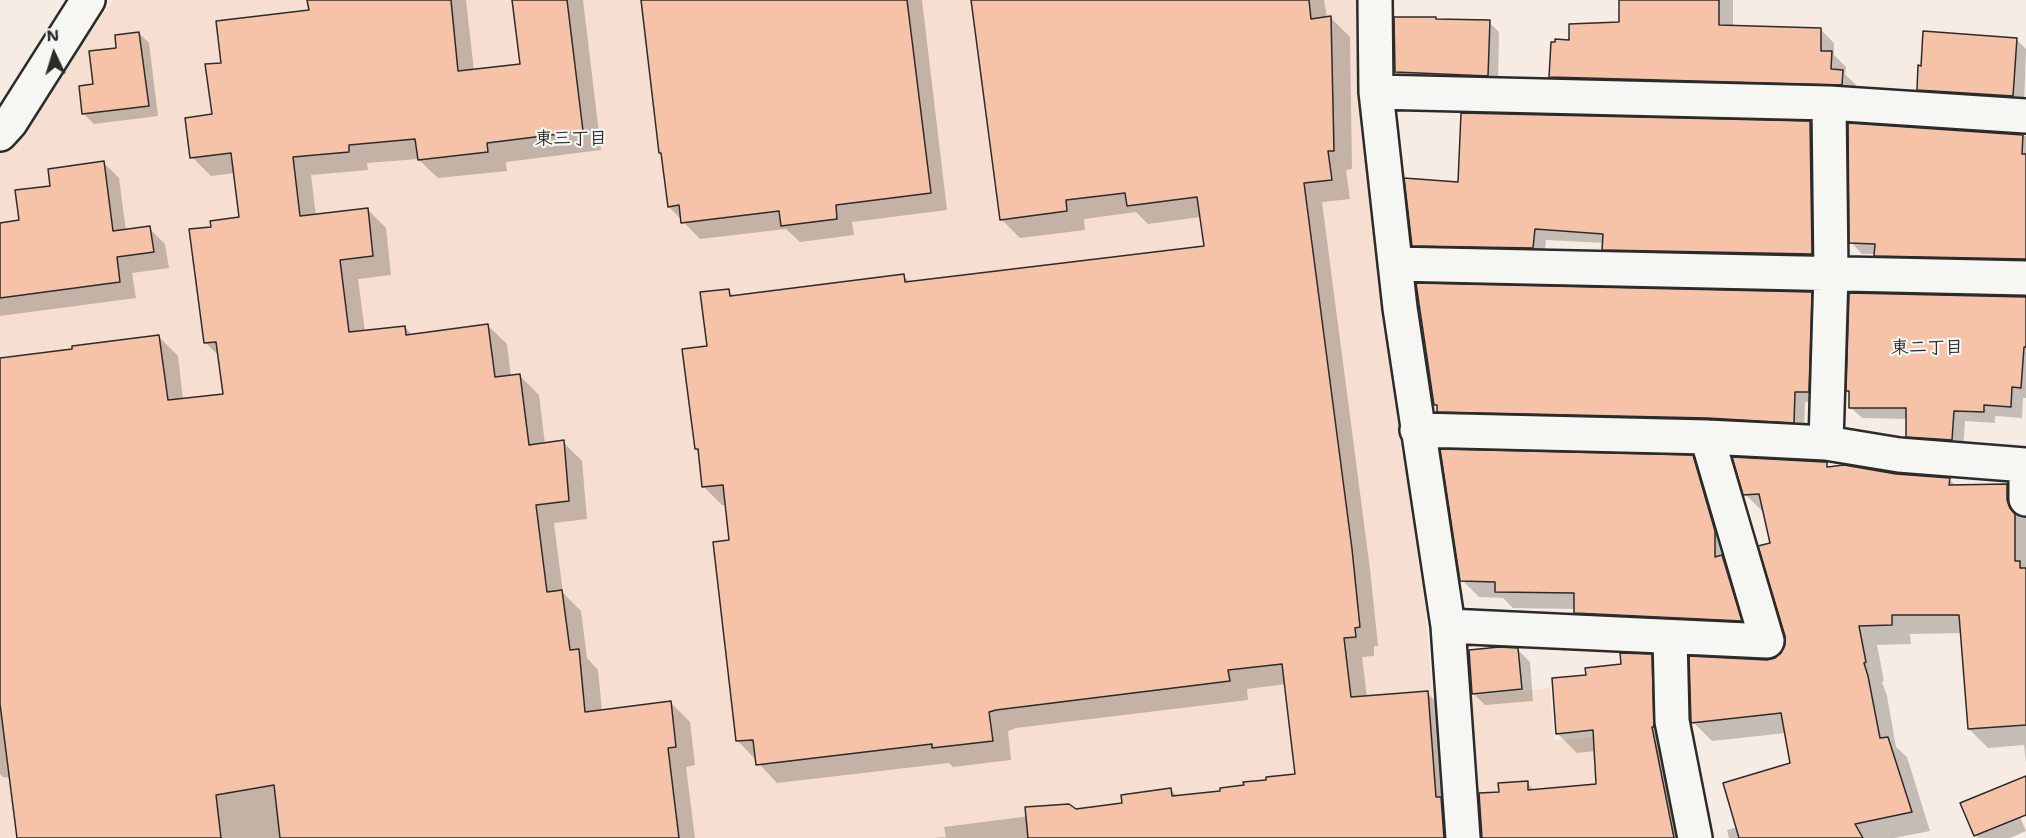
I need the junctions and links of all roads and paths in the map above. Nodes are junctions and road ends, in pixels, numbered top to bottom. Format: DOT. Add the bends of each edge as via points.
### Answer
graph roads {
  1 [pos="88,0"];
  2 [pos="1375,0"];
  3 [pos="1376,92"];
  4 [pos="1829,103"];
  5 [pos="2026,116"];
  6 [pos="0,134"];
  7 [pos="1395,264"];
  8 [pos="1831,273"];
  9 [pos="2026,278"];
  10 [pos="1417,430"];
  11 [pos="1707,437"];
  12 [pos="1826,442"];
  13 [pos="2026,467"];
  14 [pos="2026,499"];
  15 [pos="1449,626"];
  16 [pos="1670,637"];
  17 [pos="1463,838"];
  18 [pos="1695,838"];
  1 -- 6 [label="street"];
  2 -- 3 [label="street"];
  3 -- 4 [label="street"];
  3 -- 7 [label="street"];
  4 -- 5 [label="street"];
  4 -- 8 [label="street"];
  7 -- 8 [label="street"];
  7 -- 10 [label="street"];
  8 -- 9 [label="street"];
  8 -- 12 [label="street"];
  10 -- 11 [label="street"];
  10 -- 15 [label="street"];
  11 -- 12 [label="street"];
  11 -- 16 [label="street" via="1767,640"];
  12 -- 13 [label="street" via="1899,455"];
  13 -- 14 [label="street"];
  15 -- 16 [label="street"];
  15 -- 17 [label="street"];
  16 -- 18 [label="street" via="1672,721"];
}
